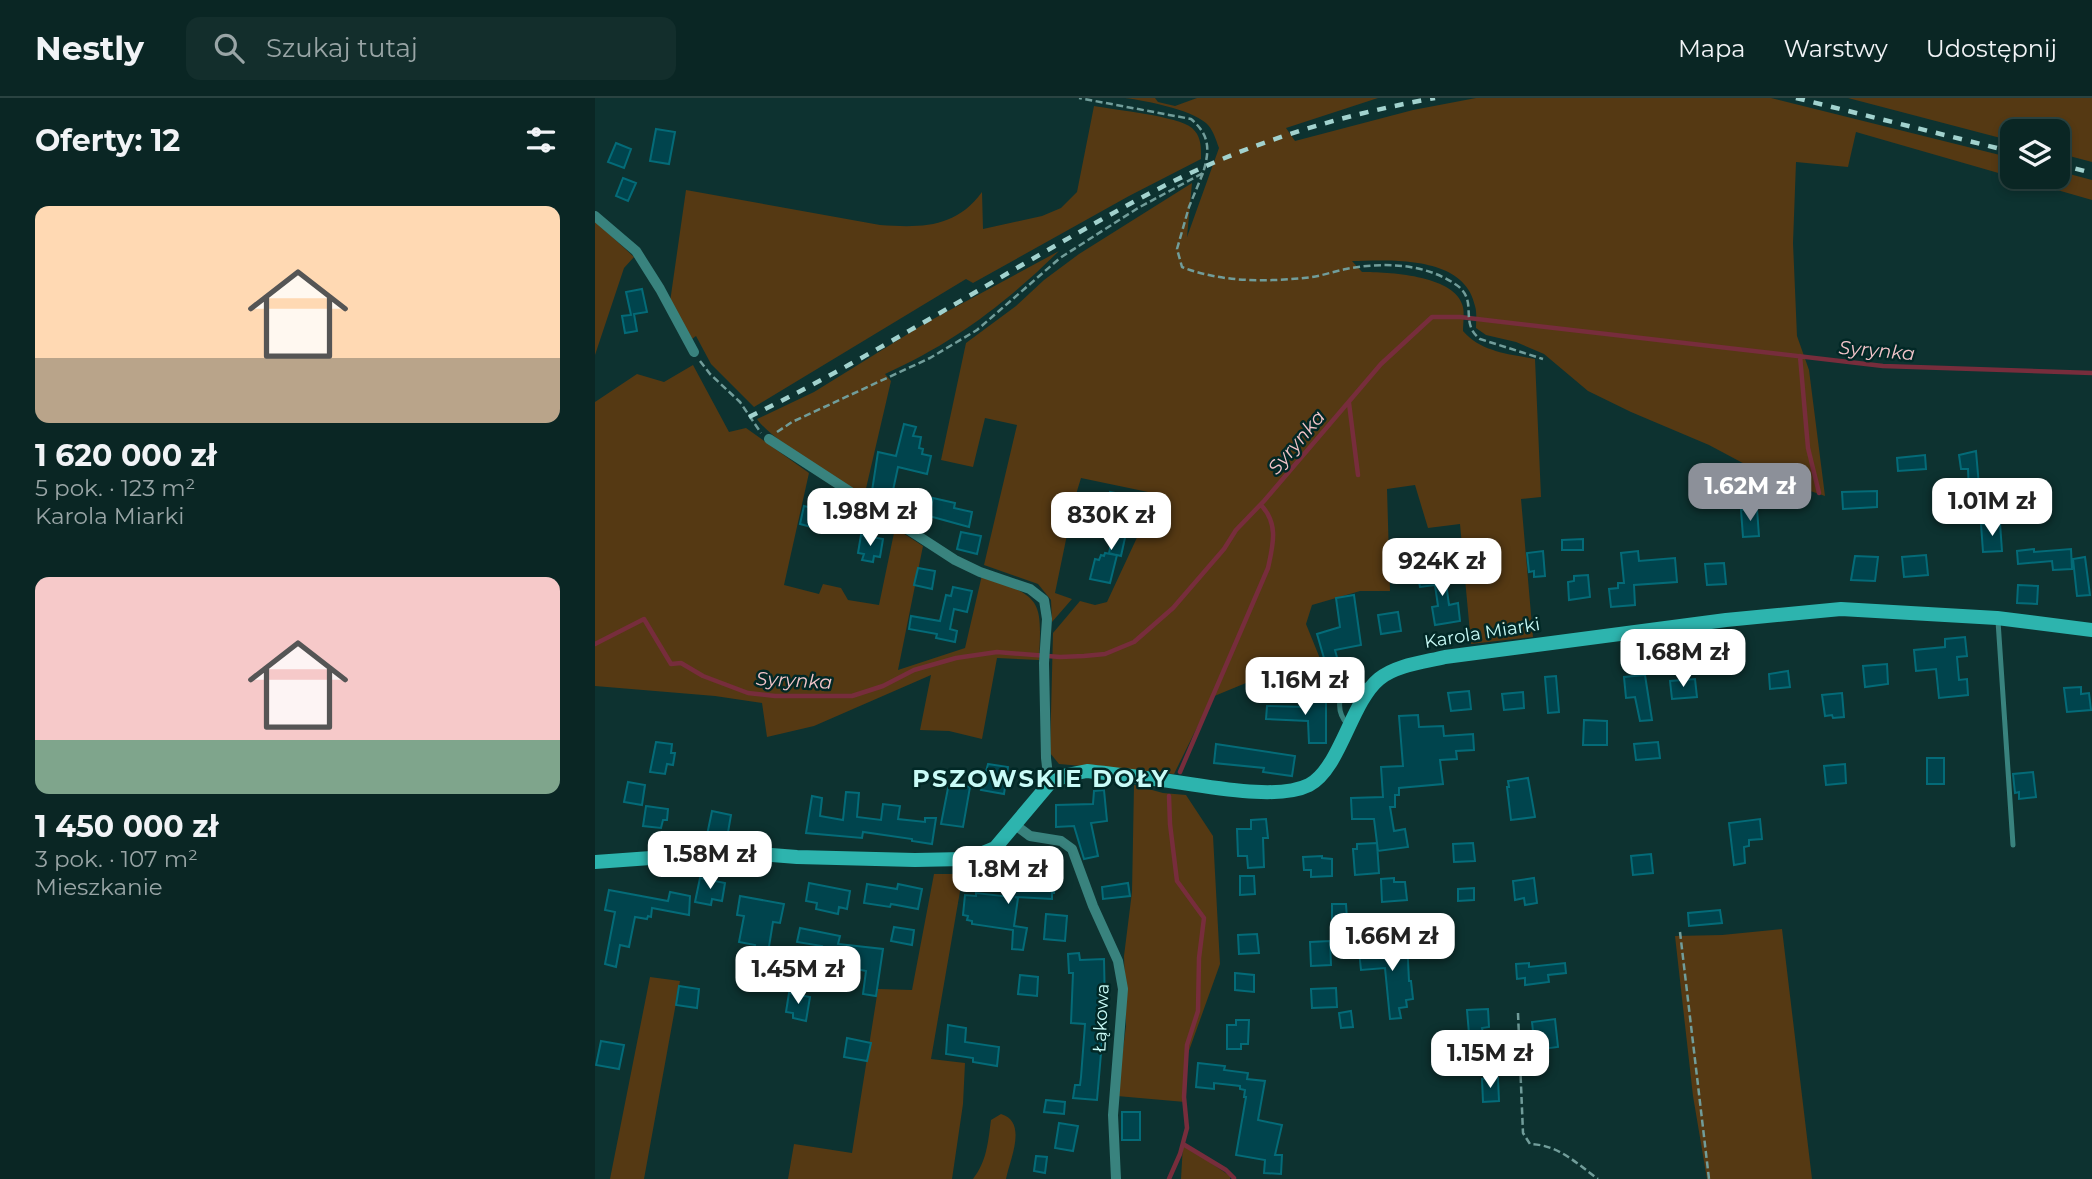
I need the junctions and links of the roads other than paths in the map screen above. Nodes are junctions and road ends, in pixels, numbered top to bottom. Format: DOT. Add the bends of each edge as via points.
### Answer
graph roads {
  1 [pos="595,216"];
  2 [pos="694,352"];
  3 [pos="769,439"];
  4 [pos="1997,618"];
  5 [pos="2092,630"];
  6 [pos="1373,687"];
  7 [pos="1349,726"];
  8 [pos="1049,784"];
  9 [pos="1014,824"];
  10 [pos="2013,845"];
  11 [pos="595,862"];
  12 [pos="1117,1179"];
  1 -- 2 [label="street" via="636,251"];
  3 -- 8 [label="street" via="955,560 1037,593 1047,608 1044,663"];
  4 -- 5 [label="street, Karola Miarki"];
  4 -- 6 [label="street, Karola Miarki" via="1841,609 1726,620 1445,657 1397,670"];
  4 -- 10 [label="lane"];
  6 -- 7 [label="street, Karola Miarki"];
  6 -- 7 [label="lane" via="1352,684 1342,693 1341,716"];
  7 -- 8 [label="street, Karola Miarki" via="1317,779 1294,790 1231,789 1087,771"];
  8 -- 9 [label="street, Karola Miarki"];
  9 -- 11 [label="street, Karola Miarki" via="995,848 964,859 810,858 734,852"];
  9 -- 12 [label="street, Łąkowa" via="1030,836 1061,841 1072,849 1118,961 1123,989 1113,1115"];
}
